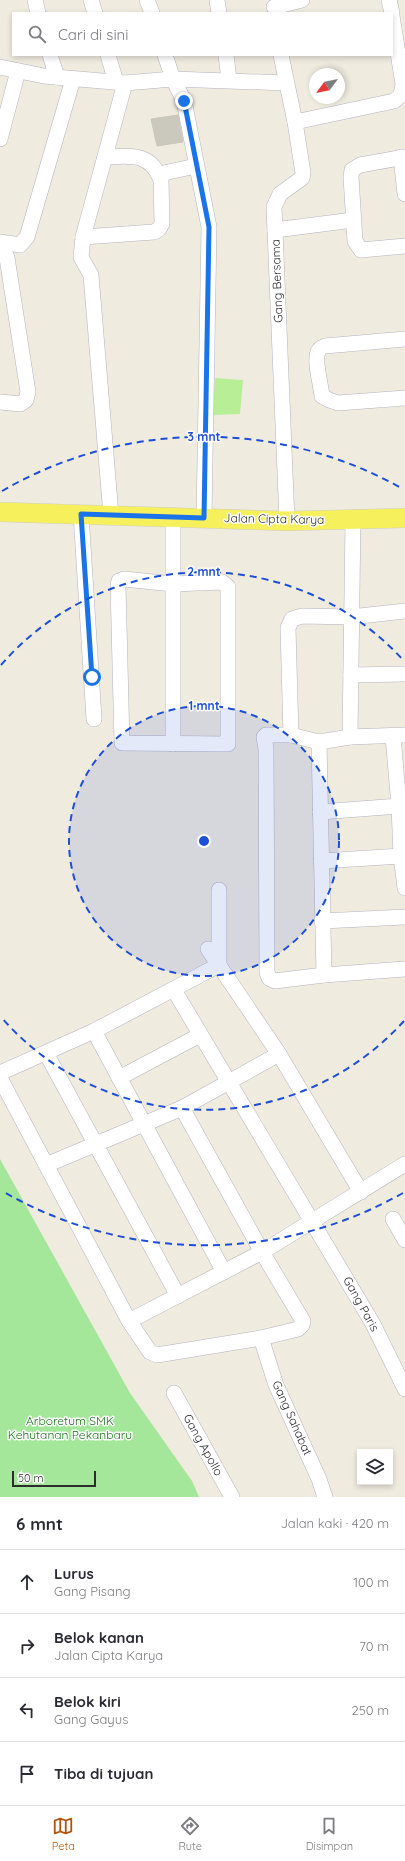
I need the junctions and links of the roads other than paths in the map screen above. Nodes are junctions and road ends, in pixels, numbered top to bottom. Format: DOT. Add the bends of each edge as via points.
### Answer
graph roads {
  1 [pos="35,0"];
  2 [pos="91,0"];
  3 [pos="147,0"];
  4 [pos="217,0"];
  5 [pos="302,0"];
  6 [pos="390,0"];
  7 [pos="274,7"];
  8 [pos="38,12"];
  9 [pos="95,12"];
  10 [pos="152,12"];
  11 [pos="219,12"];
  12 [pos="392,12"];
  13 [pos="393,20"];
  14 [pos="50,56"];
  15 [pos="108,56"];
  16 [pos="165,56"];
  17 [pos="226,56"];
  18 [pos="282,56"];
  19 [pos="0,67"];
  20 [pos="18,70"];
  21 [pos="56,77"];
  22 [pos="73,79"];
  23 [pos="173,79"];
  24 [pos="229,80"];
  25 [pos="286,82"];
  26 [pos="121,83"];
  27 [pos="404,84"];
  28 [pos="295,122"];
  29 [pos="2,123"];
  30 [pos="0,139"];
  31 [pos="106,156"];
  32 [pos="403,157"];
  33 [pos="196,166"];
  34 [pos="159,174"];
  35 [pos="405,194"];
  36 [pos="353,220"];
  37 [pos="275,230"];
  38 [pos="83,237"];
  39 [pos="0,242"];
  40 [pos="405,246"];
  41 [pos="0,250"];
  42 [pos="405,339"];
  43 [pos="405,398"];
  44 [pos="0,402"];
  45 [pos="0,512"];
  46 [pos="81,514"];
  47 [pos="111,515"];
  48 [pos="173,517"];
  49 [pos="204,518"];
  50 [pos="405,518"];
  51 [pos="353,520"];
  52 [pos="287,521"];
  53 [pos="173,584"];
  54 [pos="405,611"];
  55 [pos="352,618"];
  56 [pos="405,674"];
  57 [pos="351,675"];
  58 [pos="94,719"];
  59 [pos="291,735"];
  60 [pos="399,736"];
  61 [pos="350,737"];
  62 [pos="319,742"];
  63 [pos="173,744"];
  64 [pos="399,806"];
  65 [pos="320,812"];
  66 [pos="401,856"];
  67 [pos="321,861"];
  68 [pos="405,888"];
  69 [pos="219,890"];
  70 [pos="405,917"];
  71 [pos="322,921"];
  72 [pos="208,949"];
  73 [pos="219,965"];
  74 [pos="405,969"];
  75 [pos="324,975"];
  76 [pos="174,990"];
  77 [pos="94,1031"];
  78 [pos="200,1034"];
  79 [pos="46,1053"];
  80 [pos="280,1054"];
  81 [pos="0,1073"];
  82 [pos="0,1078"];
  83 [pos="119,1078"];
  84 [pos="229,1082"];
  85 [pos="182,1108"];
  86 [pos="144,1124"];
  87 [pos="95,1144"];
  88 [pos="405,1164"];
  89 [pos="46,1165"];
  90 [pos="361,1192"];
  91 [pos="313,1220"];
  92 [pos="393,1220"];
  93 [pos="405,1240"];
  94 [pos="262,1252"];
  95 [pos="224,1272"];
  96 [pos="178,1296"];
  97 [pos="129,1321"];
  98 [pos="261,1338"];
  99 [pos="405,1389"];
  100 [pos="174,1393"];
  101 [pos="232,1497"];
  102 [pos="325,1497"];
  1 -- 8 [label="street"];
  2 -- 9 [label="street"];
  3 -- 10 [label="street"];
  4 -- 11 [label="street"];
  5 -- 7 [label="street"];
  6 -- 12 [label="street"];
  13 -- 27 [label="street"];
  14 -- 21 [label="street"];
  15 -- 26 [label="street"];
  16 -- 23 [label="street"];
  17 -- 24 [label="street"];
  18 -- 25 [label="street, Gang Bersama"];
  19 -- 20 [label="street"];
  20 -- 21 [label="street"];
  20 -- 29 [label="street"];
  21 -- 22 [label="street"];
  22 -- 26 [label="street"];
  22 -- 39 [label="street" via="27,237 20,245"];
  23 -- 24 [label="street"];
  23 -- 26 [label="street"];
  23 -- 33 [label="street" via="184,101"];
  24 -- 25 [label="street"];
  25 -- 28 [label="street, Gang Bersama"];
  26 -- 31 [label="street"];
  27 -- 28 [label="street" via="401,95 394,101"];
  28 -- 37 [label="street, Gang Bersama" via="303,173 302,178 280,194 274,207"];
  29 -- 30 [label="street"];
  31 -- 34 [label="street" via="139,156 147,160"];
  31 -- 38 [label="street"];
  32 -- 35 [label="street"];
  32 -- 36 [label="street" via="360,165 352,170"];
  33 -- 34 [label="street"];
  33 -- 49 [label="street" via="209,227"];
  34 -- 38 [label="street" via="162,224 159,229 154,232"];
  36 -- 37 [label="street"];
  36 -- 40 [label="street" via="355,241 361,250"];
  37 -- 52 [label="street, Gang Bersama"];
  38 -- 47 [label="street" via="81,257 91,275"];
  41 -- 44 [label="street" via="7,258 28,392 26,400 20,404"];
  42 -- 43 [label="street" via="325,346 320,348 317,359 322,396 329,400 338,403"];
  45 -- 46 [label="main road, Jalan Cipta Karya"];
  46 -- 47 [label="main road, Jalan Cipta Karya"];
  46 -- 58 [label="street"];
  47 -- 48 [label="main road, Jalan Cipta Karya"];
  48 -- 49 [label="main road, Jalan Cipta Karya"];
  48 -- 53 [label="street"];
  49 -- 52 [label="main road, Jalan Cipta Karya"];
  50 -- 51 [label="main road, Jalan Cipta Karya"];
  51 -- 52 [label="main road, Jalan Cipta Karya"];
  51 -- 55 [label="street"];
  53 -- 63 [label="street"];
  53 -- 63 [label="street" via="124,580 119,581 118,585 120,739 122,743 127,744"];
  53 -- 63 [label="street" via="222,582 228,587 229,739 225,745"];
  54 -- 55 [label="street"];
  55 -- 57 [label="street"];
  55 -- 59 [label="street" via="302,616 292,620 288,628"];
  56 -- 57 [label="street"];
  57 -- 61 [label="street"];
  59 -- 62 [label="street"];
  59 -- 75 [label="street" via="264,737 267,972 269,978 275,981"];
  60 -- 61 [label="street"];
  60 -- 64 [label="street"];
  61 -- 62 [label="street"];
  62 -- 65 [label="street"];
  64 -- 65 [label="street"];
  64 -- 66 [label="street"];
  65 -- 67 [label="street"];
  66 -- 67 [label="street"];
  66 -- 68 [label="street"];
  67 -- 71 [label="street"];
  69 -- 73 [label="street"];
  70 -- 71 [label="street"];
  71 -- 75 [label="street"];
  72 -- 73 [label="street"];
  73 -- 76 [label="street"];
  73 -- 80 [label="street"];
  74 -- 75 [label="street"];
  76 -- 77 [label="street"];
  76 -- 78 [label="street, Gang Paris"];
  77 -- 79 [label="street"];
  77 -- 83 [label="street"];
  78 -- 83 [label="street"];
  78 -- 84 [label="street, Gang Paris"];
  79 -- 81 [label="street"];
  79 -- 87 [label="street"];
  80 -- 84 [label="street"];
  80 -- 90 [label="street"];
  82 -- 89 [label="street"];
  83 -- 86 [label="street"];
  84 -- 85 [label="street"];
  84 -- 91 [label="street, Gang Paris"];
  85 -- 86 [label="street"];
  85 -- 94 [label="street"];
  86 -- 87 [label="street"];
  86 -- 95 [label="street"];
  87 -- 89 [label="street"];
  87 -- 96 [label="street"];
  88 -- 90 [label="street"];
  89 -- 97 [label="street"];
  90 -- 91 [label="street"];
  91 -- 94 [label="street"];
  91 -- 99 [label="street, Gang Paris" via="374,1324"];
  92 -- 93 [label="street"];
  94 -- 95 [label="street"];
  94 -- 98 [label="street" via="303,1321 298,1328"];
  95 -- 96 [label="street"];
  96 -- 97 [label="street"];
  97 -- 98 [label="street" via="150,1352 157,1355"];
  98 -- 102 [label="street, Gang Sahabat" via="276,1385"];
  100 -- 101 [label="street, Gang Apollo"];
}
